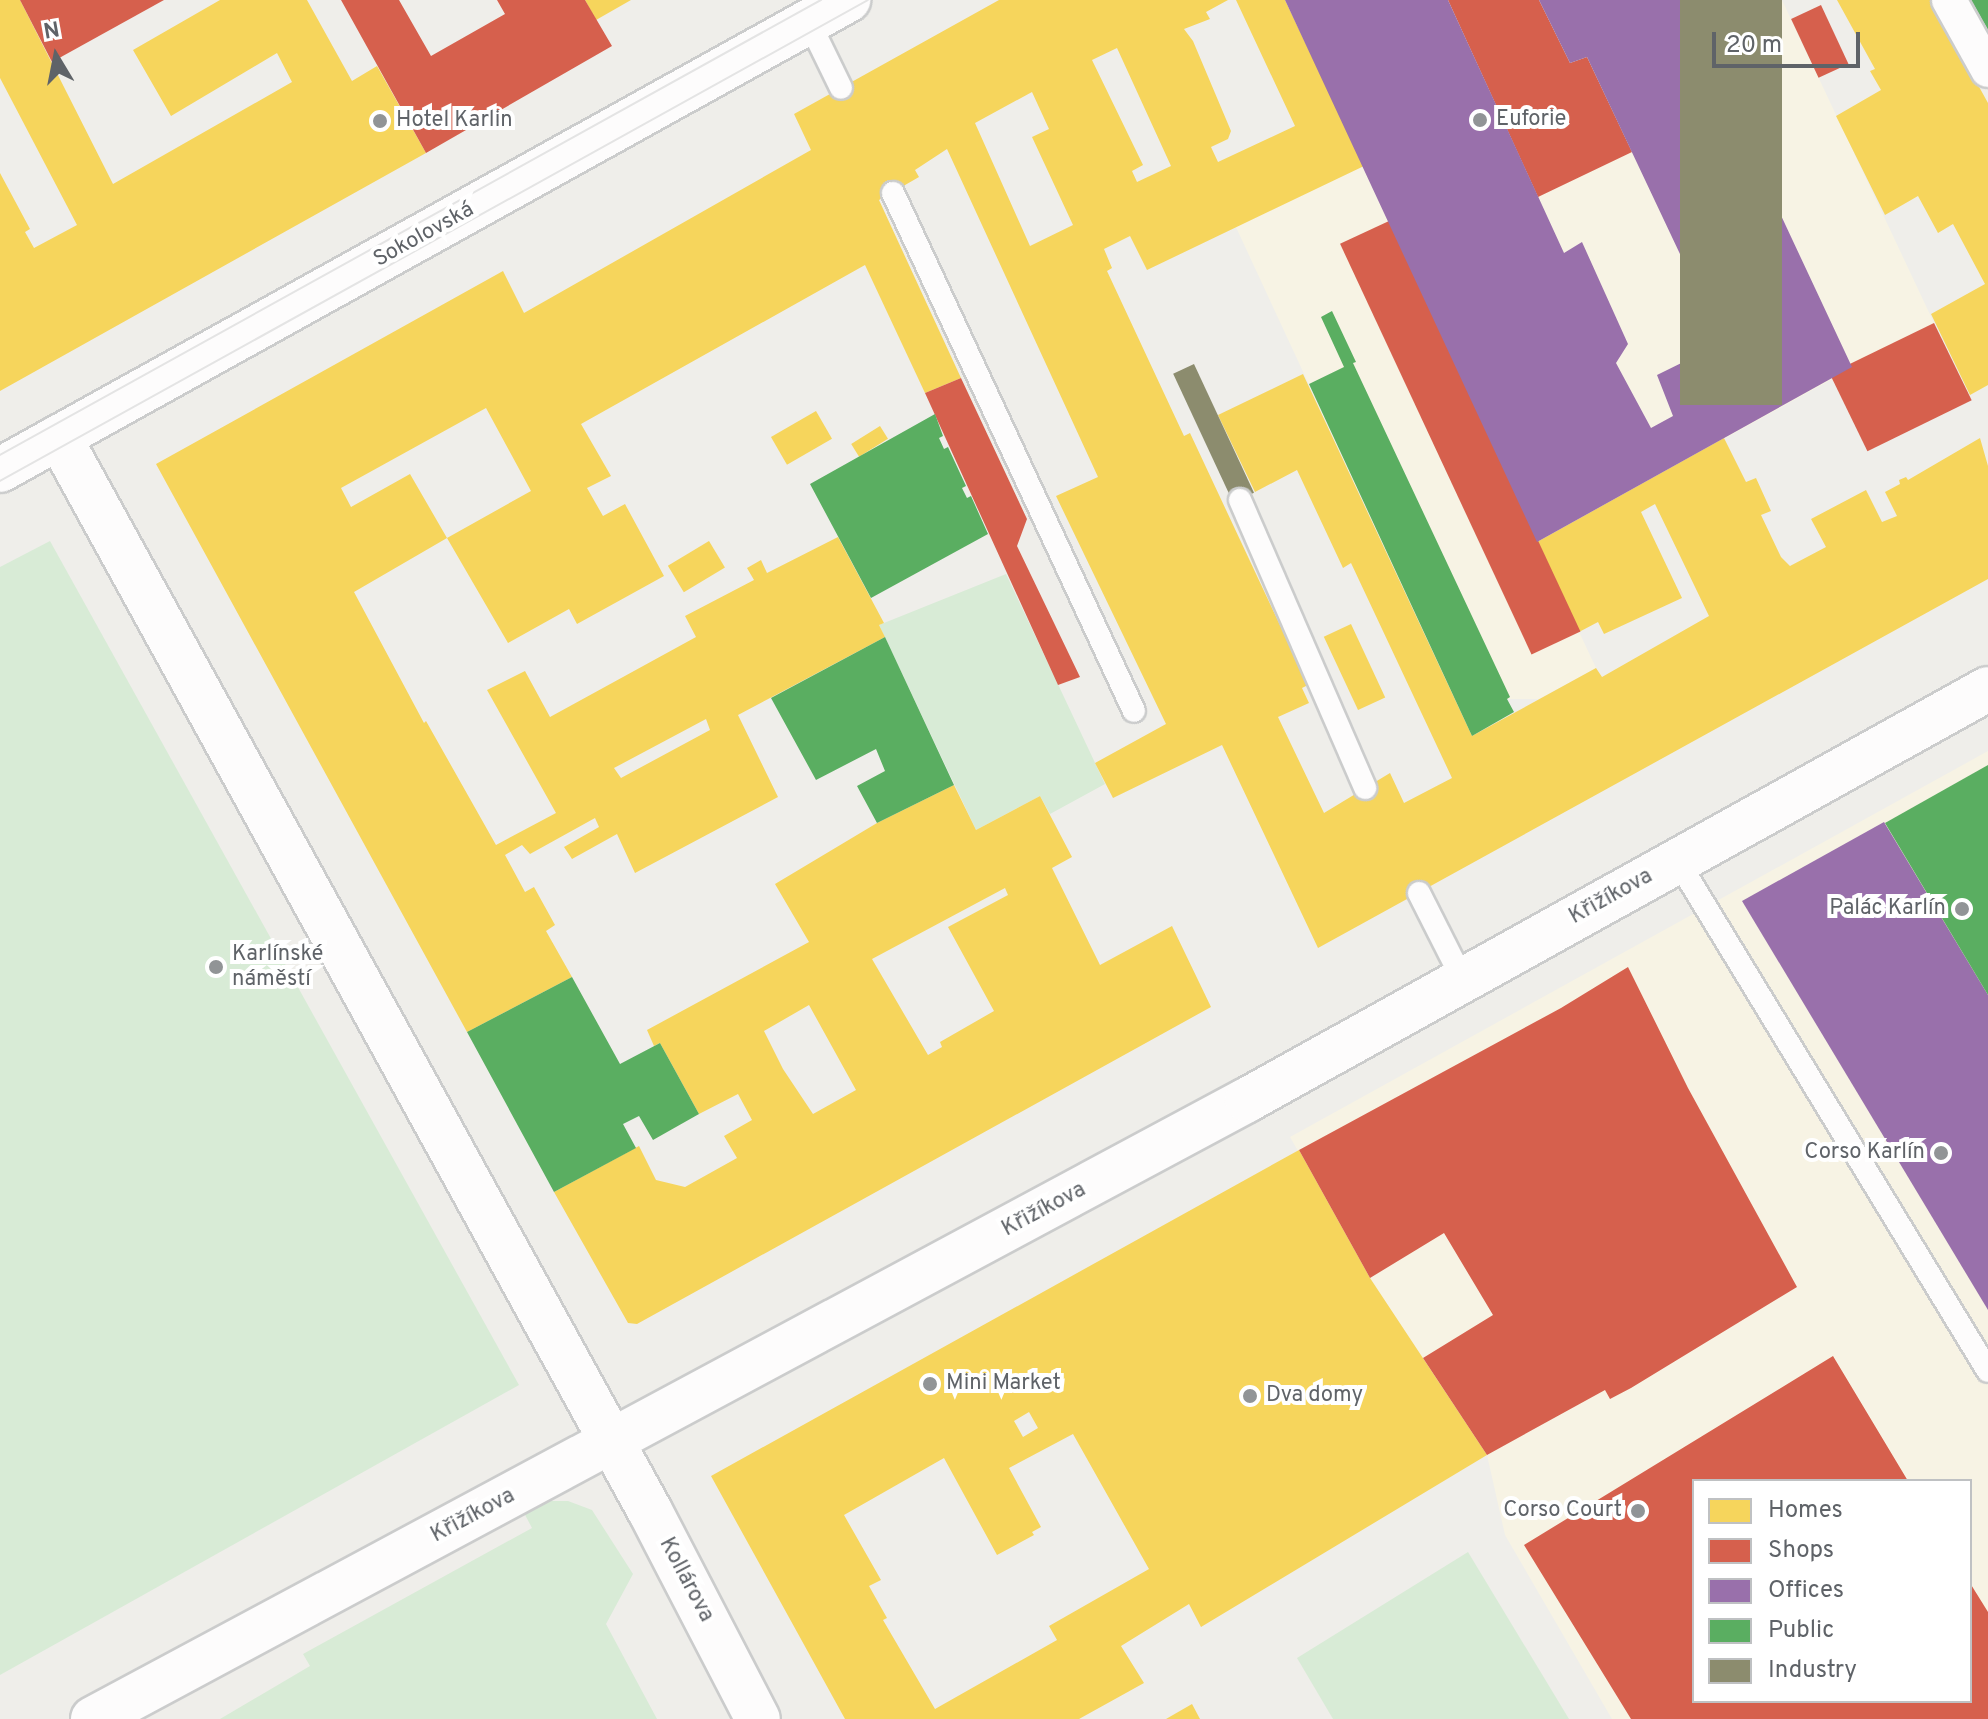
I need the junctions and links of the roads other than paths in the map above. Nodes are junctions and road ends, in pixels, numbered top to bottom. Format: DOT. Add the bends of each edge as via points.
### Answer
graph roads {
  1 [pos="848,0"];
  2 [pos="1949,0"];
  3 [pos="809,22"];
  4 [pos="1988,70"];
  5 [pos="841,88"];
  6 [pos="893,193"];
  7 [pos="59,437"];
  8 [pos="0,470"];
  9 [pos="1240,500"];
  10 [pos="1988,689"];
  11 [pos="1134,711"];
  12 [pos="1365,788"];
  13 [pos="1677,860"];
  14 [pos="1419,893"];
  15 [pos="1463,980"];
  16 [pos="1988,1371"];
  17 [pos="611,1443"];
  18 [pos="93,1719"];
  19 [pos="758,1719"];
  1 -- 3 [label="street, Sokolovská"];
  2 -- 4 [label="street"];
  3 -- 5 [label="lane"];
  3 -- 7 [label="street, Sokolovská"];
  6 -- 11 [label="lane"];
  7 -- 8 [label="street, Sokolovská"];
  7 -- 17 [label="street"];
  9 -- 12 [label="lane"];
  10 -- 13 [label="street, Křižíkova"];
  13 -- 15 [label="street, Křižíkova"];
  13 -- 16 [label="lane"];
  14 -- 15 [label="lane"];
  15 -- 17 [label="street, Křižíkova"];
  17 -- 18 [label="street, Křižíkova"];
  17 -- 19 [label="street, Kollárova"];
}
